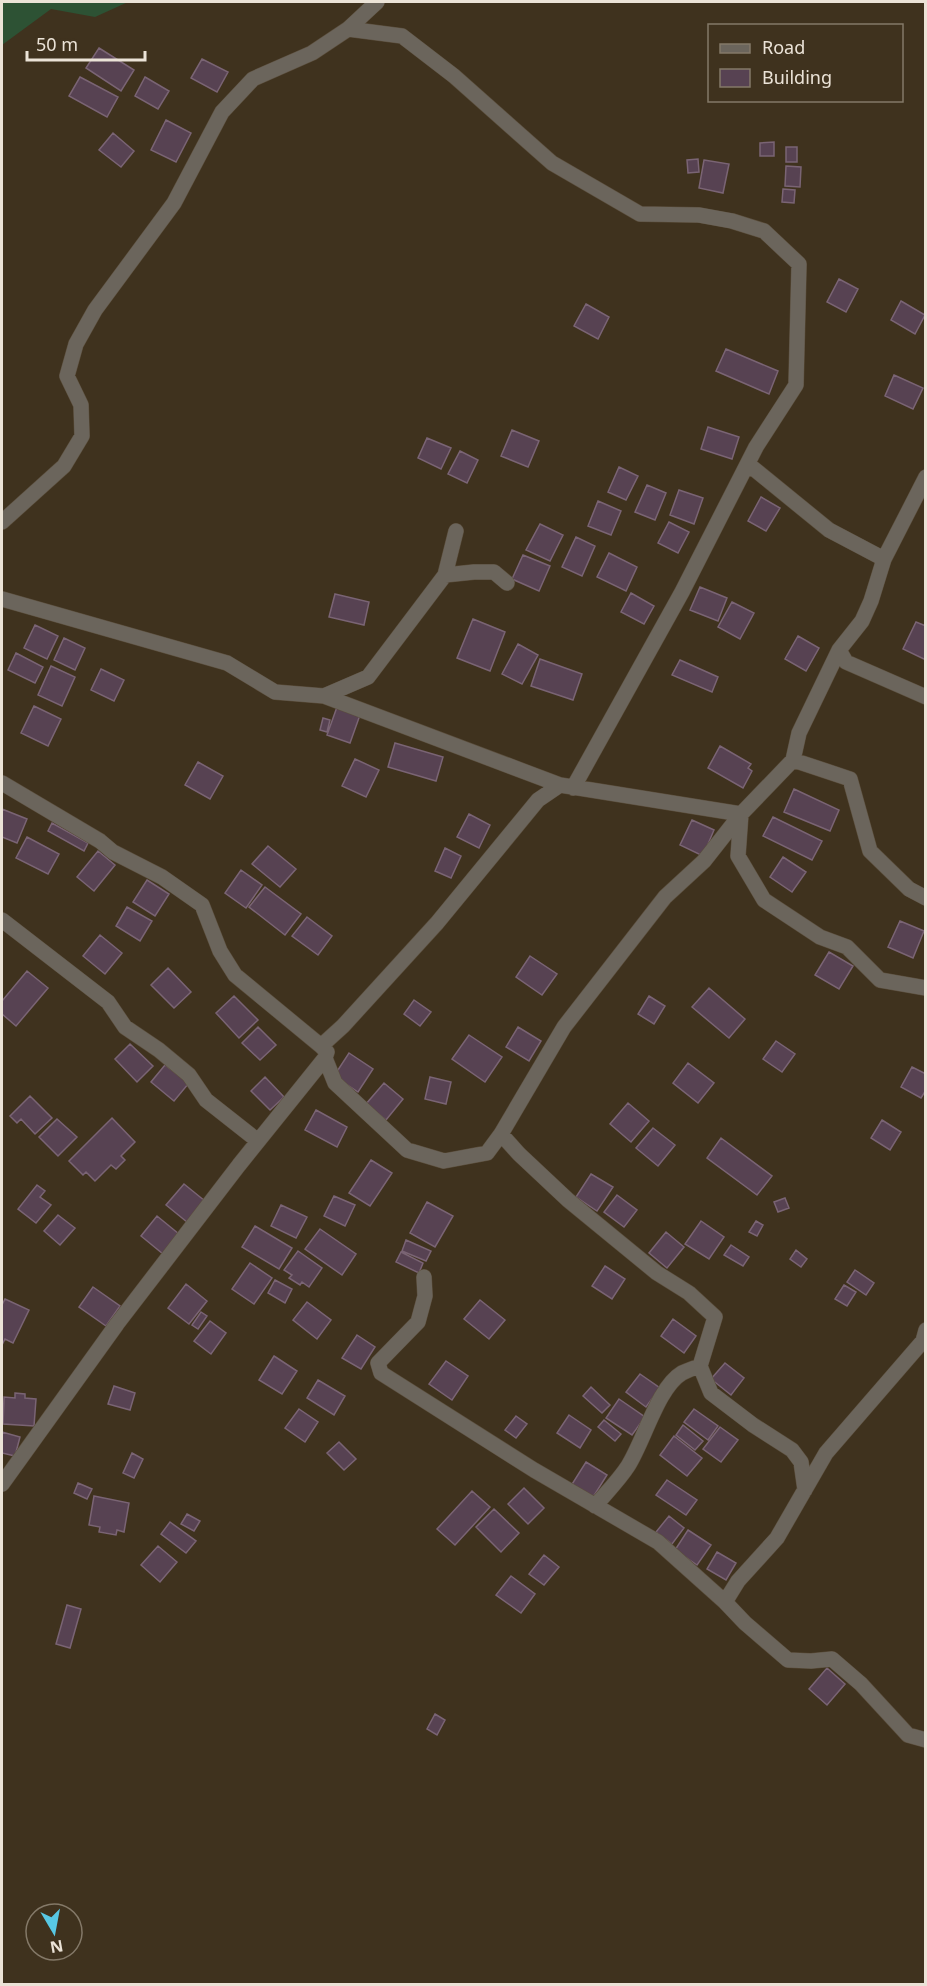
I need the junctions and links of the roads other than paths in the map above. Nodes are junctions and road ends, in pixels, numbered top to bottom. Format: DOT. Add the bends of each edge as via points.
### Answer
graph roads {
  1 [pos="377,2"];
  2 [pos="348,29"];
  3 [pos="748,464"];
  4 [pos="926,477"];
  5 [pos="2,522"];
  6 [pos="456,531"];
  7 [pos="884,559"];
  8 [pos="445,575"];
  9 [pos="507,582"];
  10 [pos="2,599"];
  11 [pos="839,650"];
  12 [pos="324,696"];
  13 [pos="926,697"];
  14 [pos="793,760"];
  15 [pos="2,783"];
  16 [pos="566,787"];
  17 [pos="741,814"];
  18 [pos="926,898"];
  19 [pos="2,920"];
  20 [pos="926,988"];
  21 [pos="323,1052"];
  22 [pos="501,1134"];
  23 [pos="258,1141"];
  24 [pos="424,1277"];
  25 [pos="926,1330"];
  26 [pos="700,1366"];
  27 [pos="792,1450"];
  28 [pos="826,1453"];
  29 [pos="2,1484"];
  30 [pos="805,1490"];
  31 [pos="595,1506"];
  32 [pos="726,1602"];
  33 [pos="926,1740"];
  1 -- 2 [label="street"];
  2 -- 3 [label="street" via="402,36 454,76 552,163 640,214 699,215 764,231 799,264 796,385"];
  2 -- 5 [label="street" via="312,53 253,79 222,112 174,203 95,310 76,344 67,376 81,405 82,436 64,466"];
  3 -- 7 [label="street" via="829,530"];
  3 -- 16 [label="street" via="682,592"];
  4 -- 7 [label="street"];
  6 -- 8 [label="street"];
  7 -- 11 [label="street" via="862,621"];
  8 -- 9 [label="street" via="494,572"];
  8 -- 12 [label="street" via="368,677"];
  10 -- 12 [label="street" via="227,663 275,692"];
  11 -- 13 [label="street" via="846,662"];
  11 -- 14 [label="street" via="799,733"];
  12 -- 16 [label="street"];
  14 -- 17 [label="street"];
  14 -- 18 [label="street" via="850,779 870,851 909,889"];
  15 -- 21 [label="street" via="113,852 162,877 202,905 220,951 235,975"];
  16 -- 17 [label="street"];
  16 -- 21 [label="street" via="538,800"];
  17 -- 20 [label="street" via="738,856 764,900 820,936 847,947 880,980"];
  17 -- 22 [label="street" via="704,861 665,897 564,1027"];
  19 -- 23 [label="street" via="108,1002 125,1027 189,1075 206,1100"];
  21 -- 22 [label="street" via="335,1083 407,1150 444,1161 487,1153"];
  21 -- 23 [label="street"];
  22 -- 26 [label="street" via="568,1200 715,1317"];
  23 -- 29 [label="street" via="117,1324"];
  24 -- 31 [label="street" via="425,1296 418,1322 378,1363 381,1373"];
  25 -- 28 [label="street" via="923,1341"];
  26 -- 27 [label="street" via="711,1393"];
  26 -- 31 [label="street" via="670,1384 627,1467"];
  27 -- 28 [label="street"];
  27 -- 30 [label="street" via="801,1462"];
  28 -- 30 [label="street"];
  30 -- 32 [label="street" via="777,1538 738,1581"];
  31 -- 32 [label="street" via="658,1542"];
  32 -- 33 [label="street" via="788,1660 832,1659 908,1735"];
}
